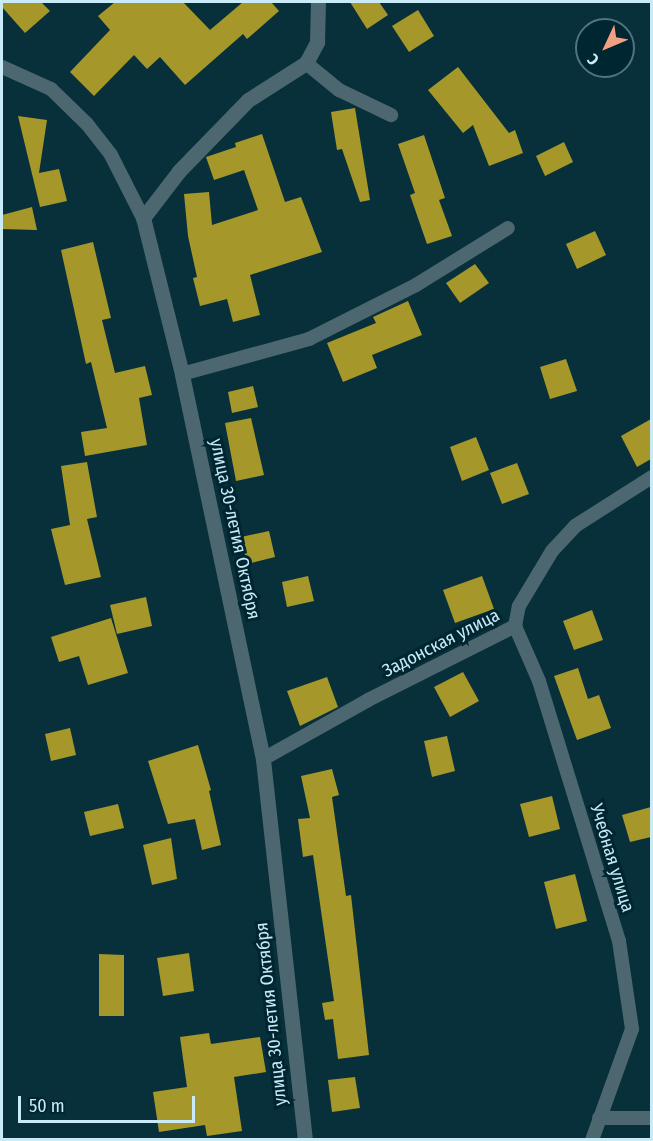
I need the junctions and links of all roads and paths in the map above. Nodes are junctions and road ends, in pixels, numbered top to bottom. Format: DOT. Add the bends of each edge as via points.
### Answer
graph roads {
  1 [pos="318,2"];
  2 [pos="306,63"];
  3 [pos="2,67"];
  4 [pos="391,115"];
  5 [pos="143,218"];
  6 [pos="508,228"];
  7 [pos="182,374"];
  8 [pos="651,477"];
  9 [pos="515,626"];
  10 [pos="263,759"];
  11 [pos="598,1118"];
  12 [pos="651,1118"];
  13 [pos="305,1140"];
  14 [pos="592,1140"];
  1 -- 2 [label="street" via="317,42"];
  2 -- 4 [label="lane" via="339,90"];
  2 -- 5 [label="street" via="248,100 179,171"];
  3 -- 5 [label="lane" via="51,89 87,124 111,155"];
  5 -- 7 [label="street, улица 30-летия Октября"];
  6 -- 7 [label="lane" via="416,285 309,339"];
  7 -- 10 [label="street, улица 30-летия Октября"];
  8 -- 9 [label="lane, Задонская улица" via="575,526 552,551 519,606"];
  9 -- 10 [label="lane, Задонская улица" via="368,700"];
  9 -- 11 [label="lane, Учебная улица" via="539,681 619,941 632,1029"];
  10 -- 13 [label="street, улица 30-летия Октября"];
  11 -- 12 [label="lane"];
  11 -- 14 [label="lane, Учебная улица"];
}
